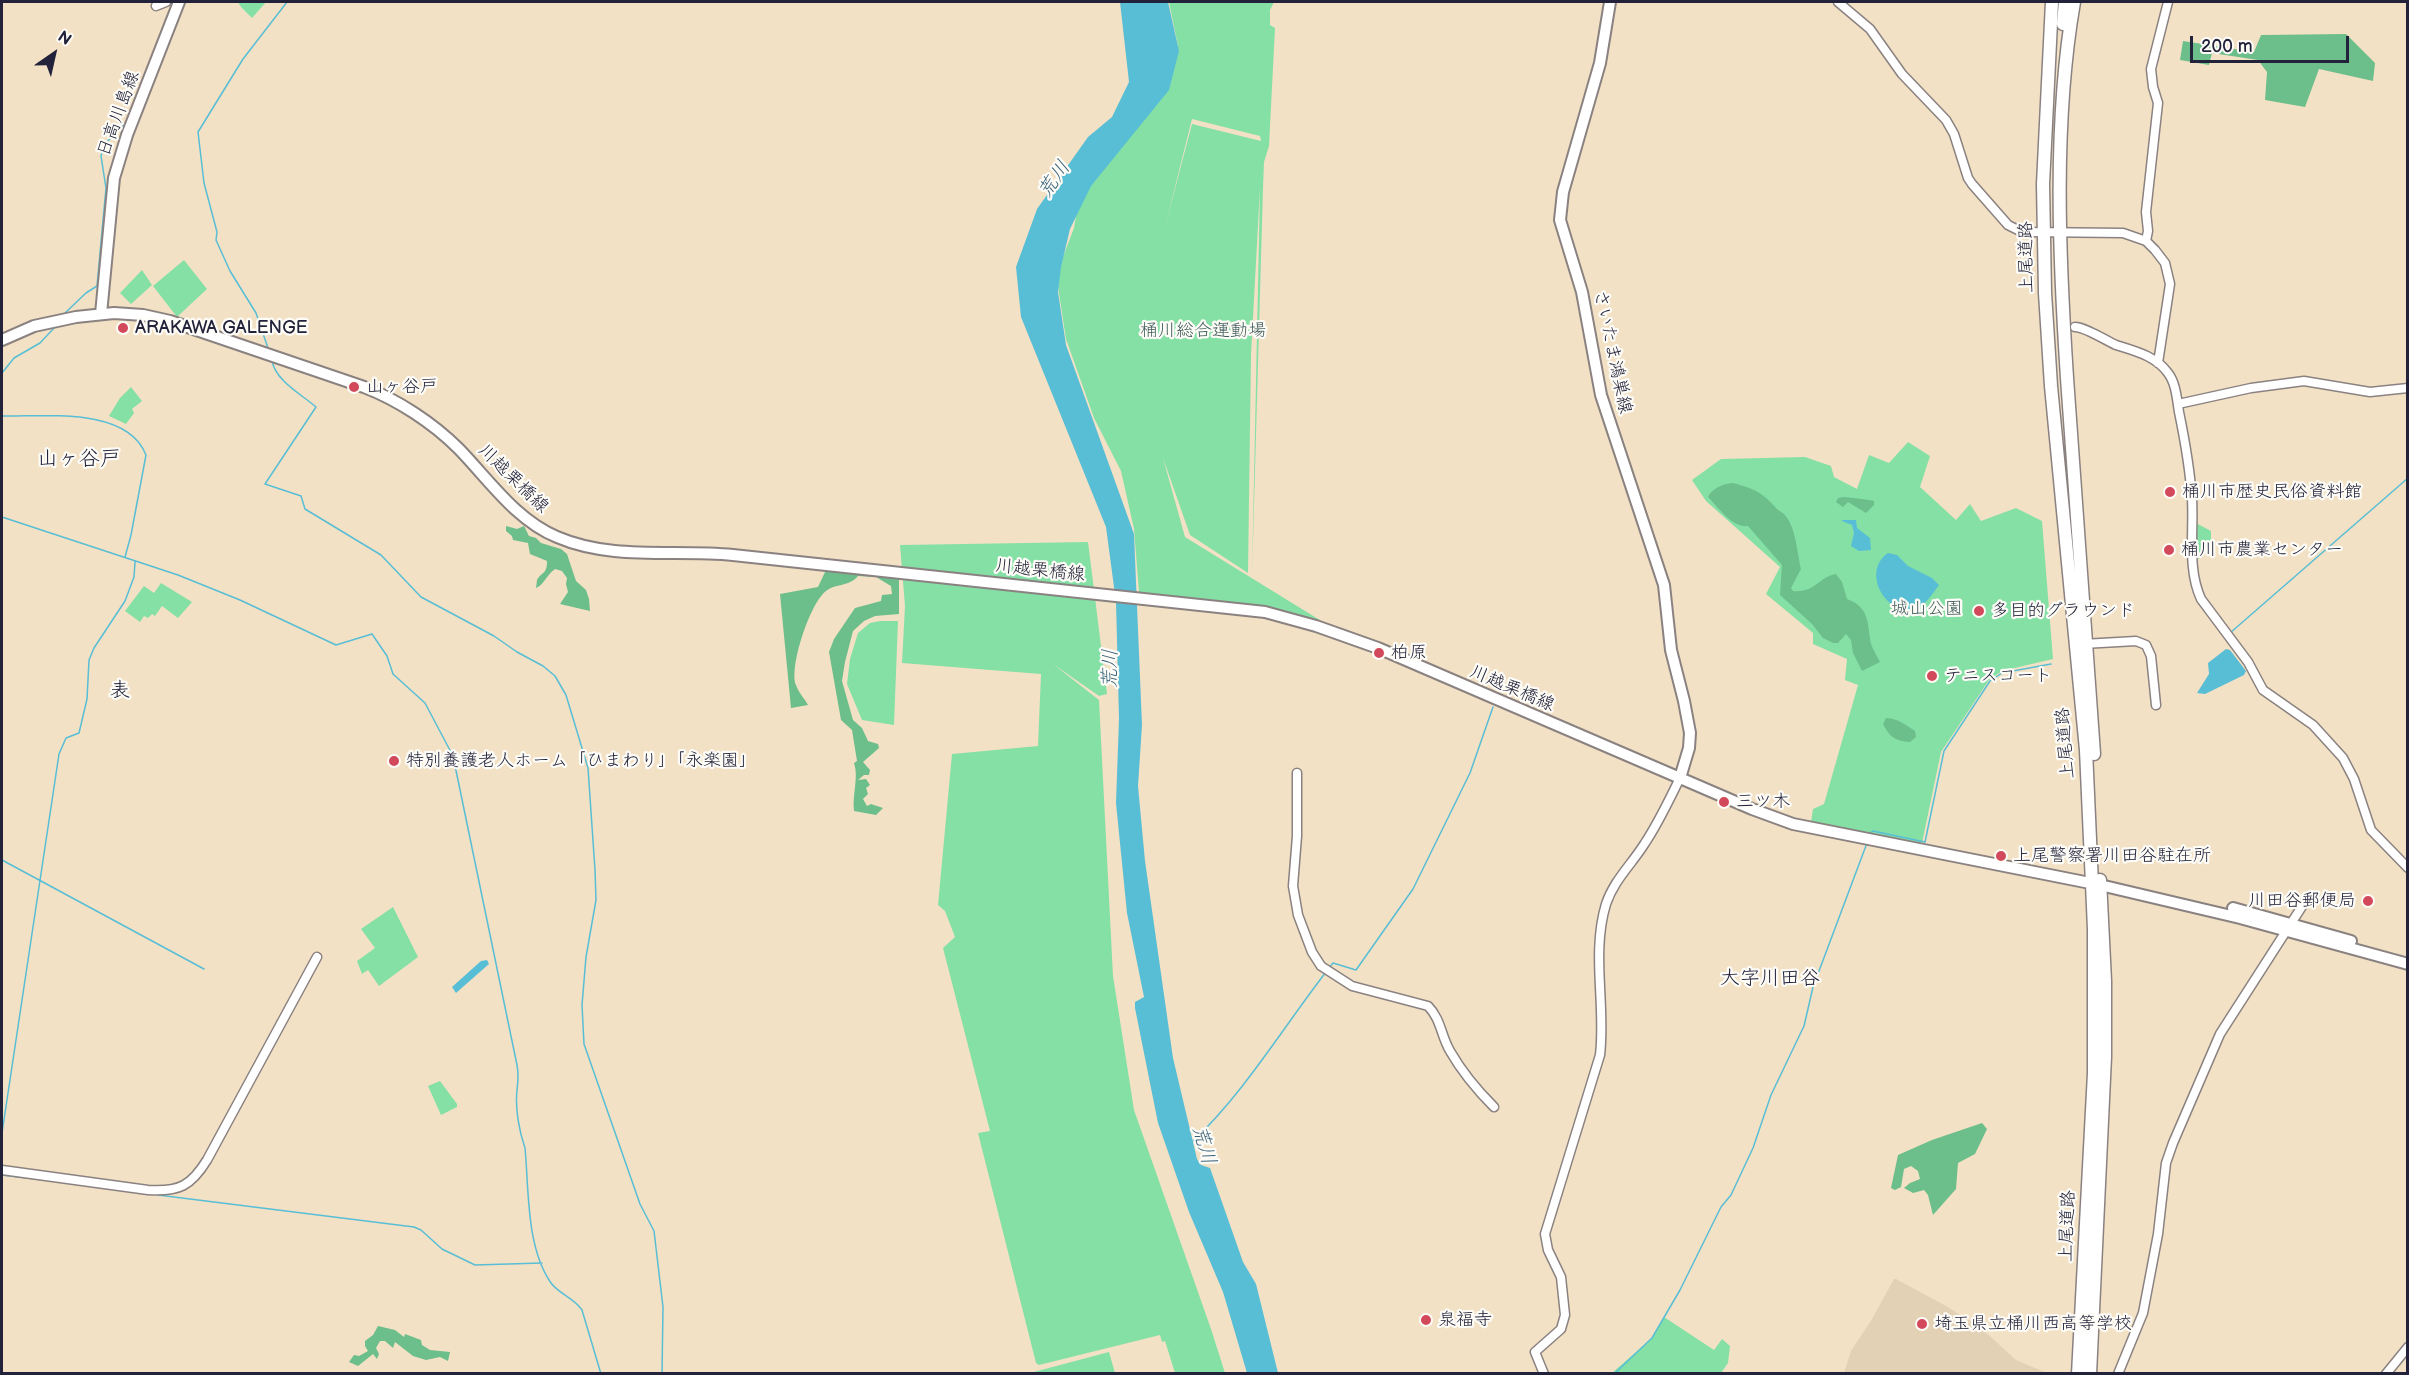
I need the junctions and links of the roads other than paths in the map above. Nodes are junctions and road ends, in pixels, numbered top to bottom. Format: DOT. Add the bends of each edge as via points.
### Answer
graph roads {
  1 [pos="166,2"];
  2 [pos="179,2"];
  3 [pos="1610,2"];
  4 [pos="1838,2"];
  5 [pos="2052,2"];
  6 [pos="2060,2"];
  7 [pos="2065,2"];
  8 [pos="2074,2"];
  9 [pos="2168,2"];
  10 [pos="156,6"];
  11 [pos="2045,116"];
  12 [pos="2062,136"];
  13 [pos="2044,232"];
  14 [pos="2061,232"];
  15 [pos="2146,241"];
  16 [pos="100,314"];
  17 [pos="2075,327"];
  18 [pos="2,340"];
  19 [pos="2158,363"];
  20 [pos="2408,388"];
  21 [pos="2178,404"];
  22 [pos="2080,644"];
  23 [pos="2156,705"];
  24 [pos="1298,773"];
  25 [pos="1680,778"];
  26 [pos="2408,868"];
  27 [pos="2096,884"];
  28 [pos="2307,897"];
  29 [pos="2289,927"];
  30 [pos="317,957"];
  31 [pos="2408,958"];
  32 [pos="2408,964"];
  33 [pos="1494,1107"];
  34 [pos="2,1170"];
  35 [pos="2408,1347"];
  36 [pos="1544,1374"];
  37 [pos="2078,1374"];
  38 [pos="2090,1374"];
  39 [pos="2118,1374"];
  40 [pos="2386,1374"];
  1 -- 10 [label="street"];
  2 -- 16 [label="main road, 日高川島線" via="114,178"];
  3 -- 25 [label="main road, さいたま鴻巣線" via="1600,63 1563,192 1560,220 1582,292 1601,395 1664,585 1671,650 1690,733"];
  4 -- 13 [label="street" via="1870,29 1902,74 1946,120 1968,178 1998,213 2013,228"];
  5 -- 11 [label="highway, 上尾道路"];
  6 -- 11 [label="highway"];
  7 -- 12 [label="highway"];
  8 -- 12 [label="highway, 上尾道路"];
  9 -- 15 [label="street" via="2151,69 2158,103"];
  11 -- 13 [label="highway, 上尾道路"];
  12 -- 14 [label="highway, 上尾道路"];
  13 -- 14 [label="street"];
  13 -- 22 [label="highway, 上尾道路" via="2051,375"];
  14 -- 15 [label="street" via="2123,233"];
  14 -- 22 [label="highway, 上尾道路"];
  15 -- 19 [label="street" via="2165,263 2170,284"];
  16 -- 18 [label="main road, 川越栗橋線" via="34,326"];
  16 -- 25 [label="main road, 川越栗橋線" via="171,321 374,391 408,409 448,438 524,517 568,542 616,552 733,555 1281,616 1378,648"];
  17 -- 19 [label="street"];
  19 -- 21 [label="street" via="2170,376"];
  20 -- 21 [label="street" via="2370,392 2304,381"];
  21 -- 26 [label="street" via="2190,474 2197,591 2248,662 2263,690 2313,725 2343,758 2354,778 2371,830"];
  22 -- 23 [label="street" via="2136,641 2146,645 2151,656"];
  22 -- 27 [label="highway, 上尾道路" via="2096,780"];
  24 -- 33 [label="street" via="1293,886 1298,915 1312,952 1321,966 1352,986 1428,1006 1436,1013 1458,1065"];
  25 -- 27 [label="main road, 川越栗橋線" via="1782,820"];
  25 -- 36 [label="street" via="1650,836 1612,889 1603,917 1600,1055 1545,1234 1561,1277 1565,1315 1561,1329 1535,1352"];
  27 -- 29 [label="main road, 川越栗橋線" via="2154,892"];
  27 -- 37 [label="highway, 上尾道路" via="2094,1073"];
  27 -- 38 [label="highway, 上尾道路" via="2105,981 2105,1057"];
  28 -- 29 [label="street"];
  29 -- 31 [label="main road, 川越栗橋線"];
  29 -- 32 [label="main road, 川越栗橋線"];
  29 -- 39 [label="street" via="2220,1034 2169,1153 2143,1313"];
  30 -- 34 [label="street" via="207,1160 185,1185 173,1190 148,1190"];
  35 -- 40 [label="street"];
}
